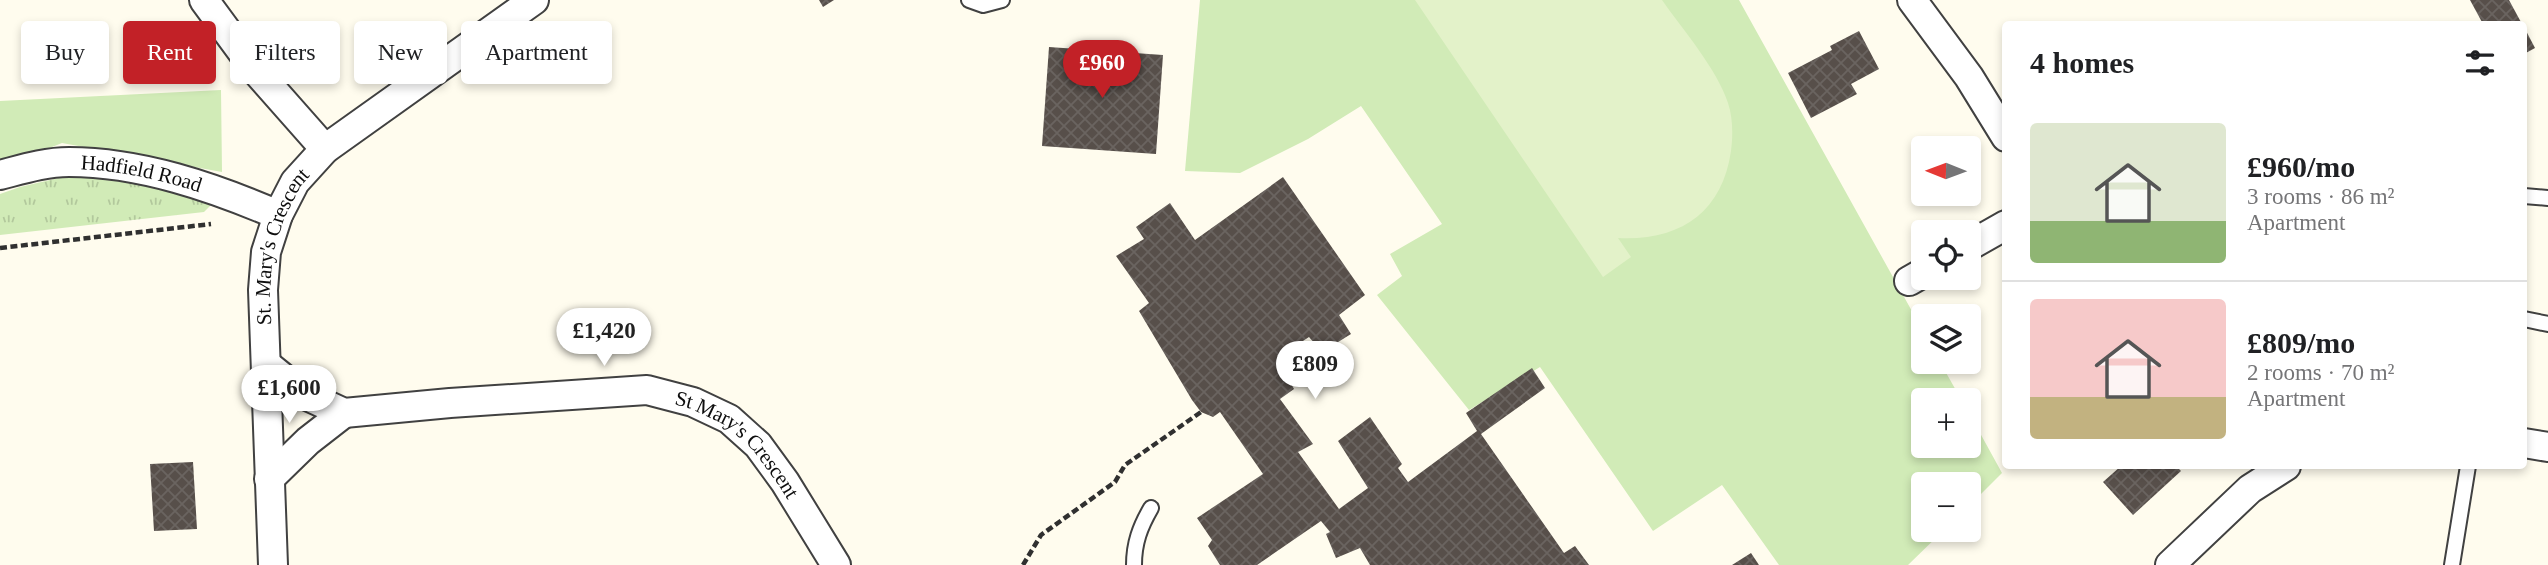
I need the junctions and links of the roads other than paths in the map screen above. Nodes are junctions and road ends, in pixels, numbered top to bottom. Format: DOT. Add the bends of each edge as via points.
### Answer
graph roads {
  1 [pos="204,0"];
  2 [pos="534,0"];
  3 [pos="969,0"];
  4 [pos="1002,0"];
  5 [pos="1912,0"];
  6 [pos="2002,131"];
  7 [pos="325,149"];
  8 [pos="0,175"];
  9 [pos="2527,196"];
  10 [pos="2548,198"];
  11 [pos="278,215"];
  12 [pos="2002,227"];
  13 [pos="1981,239"];
  14 [pos="2527,320"];
  15 [pos="2548,324"];
  16 [pos="266,364"];
  17 [pos="344,414"];
  18 [pos="2527,444"];
  19 [pos="2548,447"];
  20 [pos="2281,469"];
  21 [pos="2468,469"];
  22 [pos="269,479"];
  23 [pos="1151,508"];
  24 [pos="273,565"];
  25 [pos="836,565"];
  26 [pos="1133,565"];
  27 [pos="2170,565"];
  28 [pos="2452,565"];
  1 -- 7 [label="street" via="257,72"];
  2 -- 7 [label="street, St. Mary's Crescent"];
  3 -- 4 [label="lane" via="983,5"];
  5 -- 6 [label="street"];
  7 -- 11 [label="street, St. Mary's Crescent" via="295,182"];
  8 -- 11 [label="street, Hadfield Road" via="68,162 107,165 236,197"];
  9 -- 10 [label="lane"];
  11 -- 16 [label="street, St. Mary's Crescent" via="266,252"];
  12 -- 13 [label="street"];
  14 -- 15 [label="lane"];
  16 -- 17 [label="street" via="303,394"];
  16 -- 22 [label="street, St. Mary's Crescent"];
  17 -- 22 [label="street, St Mary's Crescent" via="308,440"];
  17 -- 25 [label="street, St Mary's Crescent" via="647,390 693,402 729,419 758,445"];
  18 -- 19 [label="street"];
  20 -- 27 [label="street" via="2250,489"];
  21 -- 28 [label="lane"];
  22 -- 24 [label="street, St. Mary's Crescent"];
  23 -- 26 [label="lane" via="1140,527"];
}
